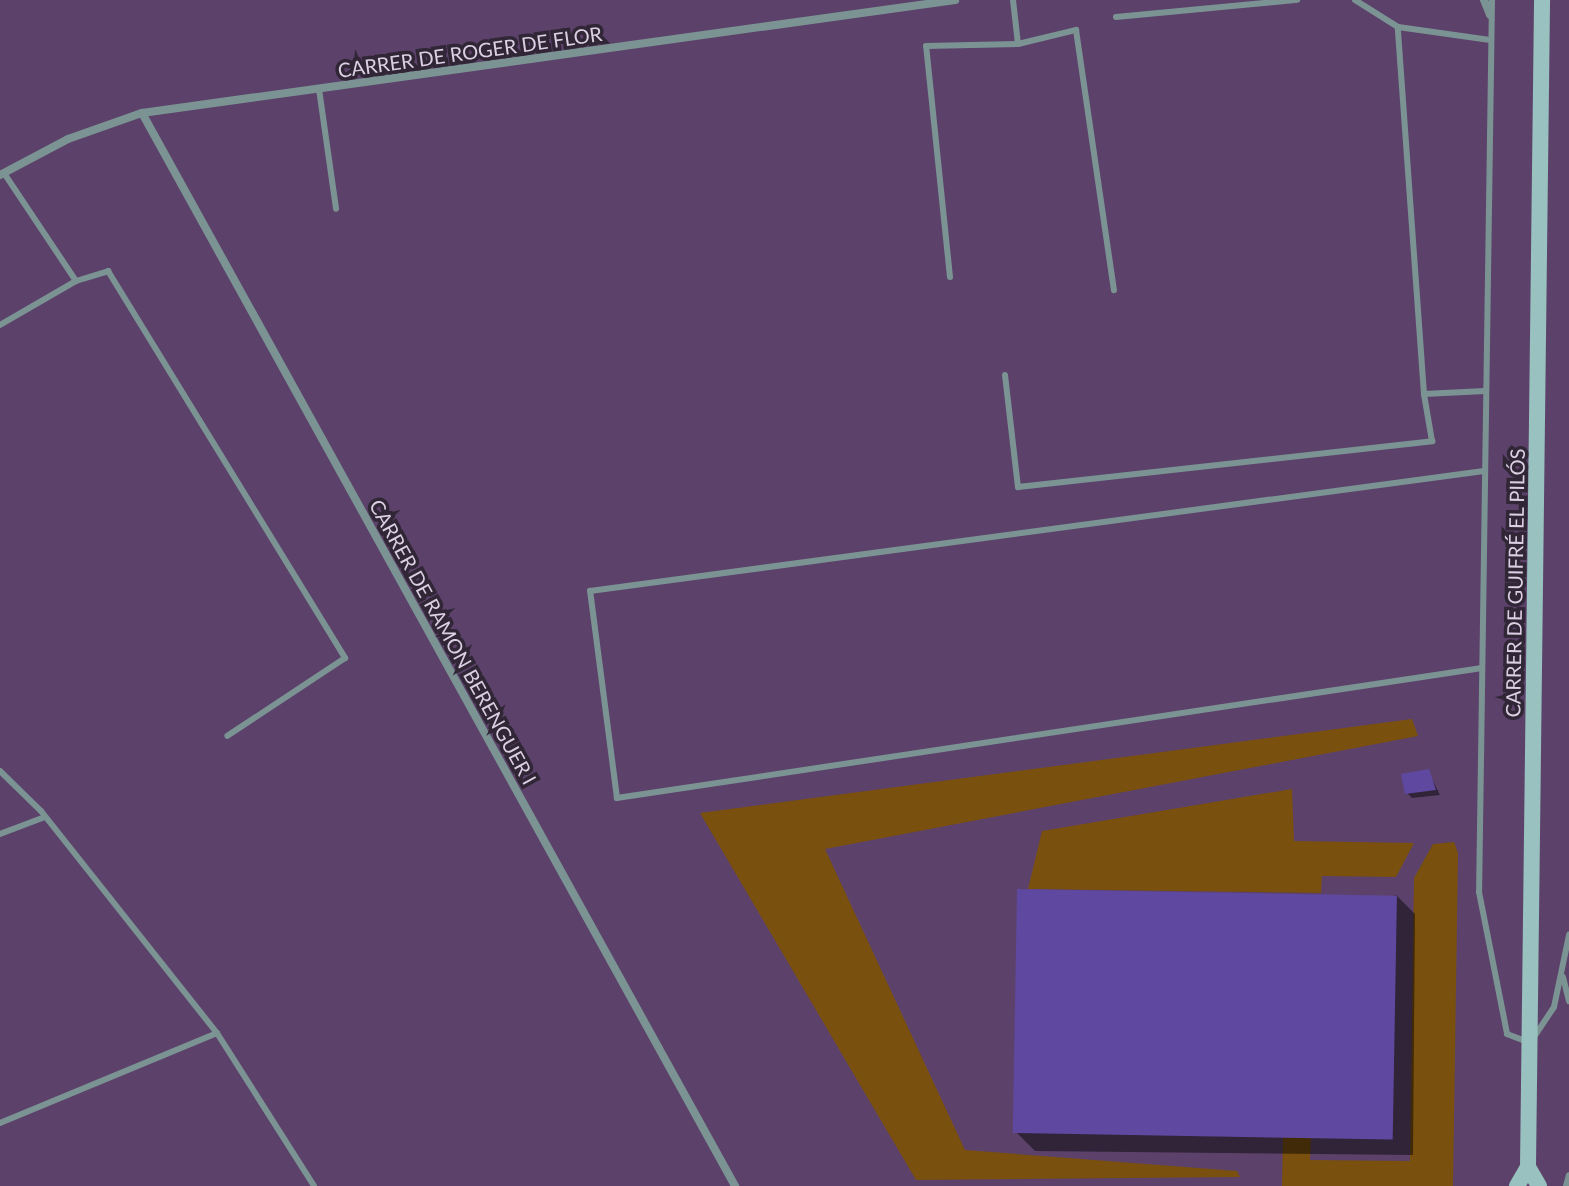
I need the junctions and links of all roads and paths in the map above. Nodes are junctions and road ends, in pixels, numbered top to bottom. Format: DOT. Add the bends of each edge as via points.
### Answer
graph roads {
  1 [pos="955,0"];
  2 [pos="1013,0"];
  3 [pos="1297,0"];
  4 [pos="1355,0"];
  5 [pos="1484,0"];
  6 [pos="1492,0"];
  7 [pos="1542,0"];
  8 [pos="1490,15"];
  9 [pos="1116,17"];
  10 [pos="1398,27"];
  11 [pos="1490,40"];
  12 [pos="1018,44"];
  13 [pos="319,89"];
  14 [pos="142,113"];
  15 [pos="2,174"];
  16 [pos="336,209"];
  17 [pos="950,277"];
  18 [pos="76,281"];
  19 [pos="1114,290"];
  20 [pos="0,325"];
  21 [pos="1005,375"];
  22 [pos="1485,391"];
  23 [pos="1424,394"];
  24 [pos="1484,471"];
  25 [pos="1482,668"];
  26 [pos="227,736"];
  27 [pos="0,771"];
  28 [pos="45,817"];
  29 [pos="0,834"];
  30 [pos="1569,935"];
  31 [pos="1562,975"];
  32 [pos="1569,1001"];
  33 [pos="217,1033"];
  34 [pos="1530,1043"];
  35 [pos="0,1123"];
  36 [pos="1528,1167"];
  37 [pos="1569,1175"];
  38 [pos="314,1186"];
  39 [pos="735,1186"];
  40 [pos="1517,1186"];
  41 [pos="1539,1186"];
  42 [pos="1566,1186"];
  1 -- 13 [label="street, CARRER DE ROGER DE FLOR"];
  2 -- 12 [label="lane"];
  3 -- 9 [label="lane"];
  4 -- 10 [label="lane"];
  5 -- 8 [label="street"];
  6 -- 8 [label="lane"];
  7 -- 34 [label="main road, CARRER DE GUIFRÉ EL PILÓS"];
  8 -- 11 [label="lane"];
  10 -- 11 [label="lane"];
  10 -- 23 [label="lane"];
  11 -- 22 [label="lane"];
  12 -- 17 [label="lane" via="926,46"];
  12 -- 19 [label="lane" via="1076,30"];
  13 -- 14 [label="street, CARRER DE ROGER DE FLOR"];
  13 -- 16 [label="lane"];
  14 -- 15 [label="street, CARRER DE ROGER DE FLOR" via="68,139"];
  14 -- 39 [label="street, CARRER DE RAMON BERENGUER I"];
  15 -- 18 [label="lane"];
  18 -- 20 [label="lane"];
  18 -- 26 [label="lane" via="108,271 345,658"];
  21 -- 23 [label="lane" via="1018,487 1432,441"];
  22 -- 23 [label="lane"];
  22 -- 24 [label="lane"];
  24 -- 25 [label="lane"];
  24 -- 25 [label="lane" via="590,591 617,798"];
  25 -- 34 [label="lane" via="1479,892 1507,1034"];
  27 -- 28 [label="lane"];
  28 -- 29 [label="lane"];
  28 -- 33 [label="lane"];
  30 -- 31 [label="lane"];
  31 -- 32 [label="lane"];
  31 -- 34 [label="lane" via="1554,1007"];
  33 -- 35 [label="lane"];
  33 -- 38 [label="lane"];
  34 -- 36 [label="main road, CARRER DE GUIFRÉ EL PILÓS"];
  36 -- 40 [label="main road, CARRER DE GUIFRÉ EL PILÓS"];
  36 -- 41 [label="main road"];
  37 -- 42 [label="lane"];
}
